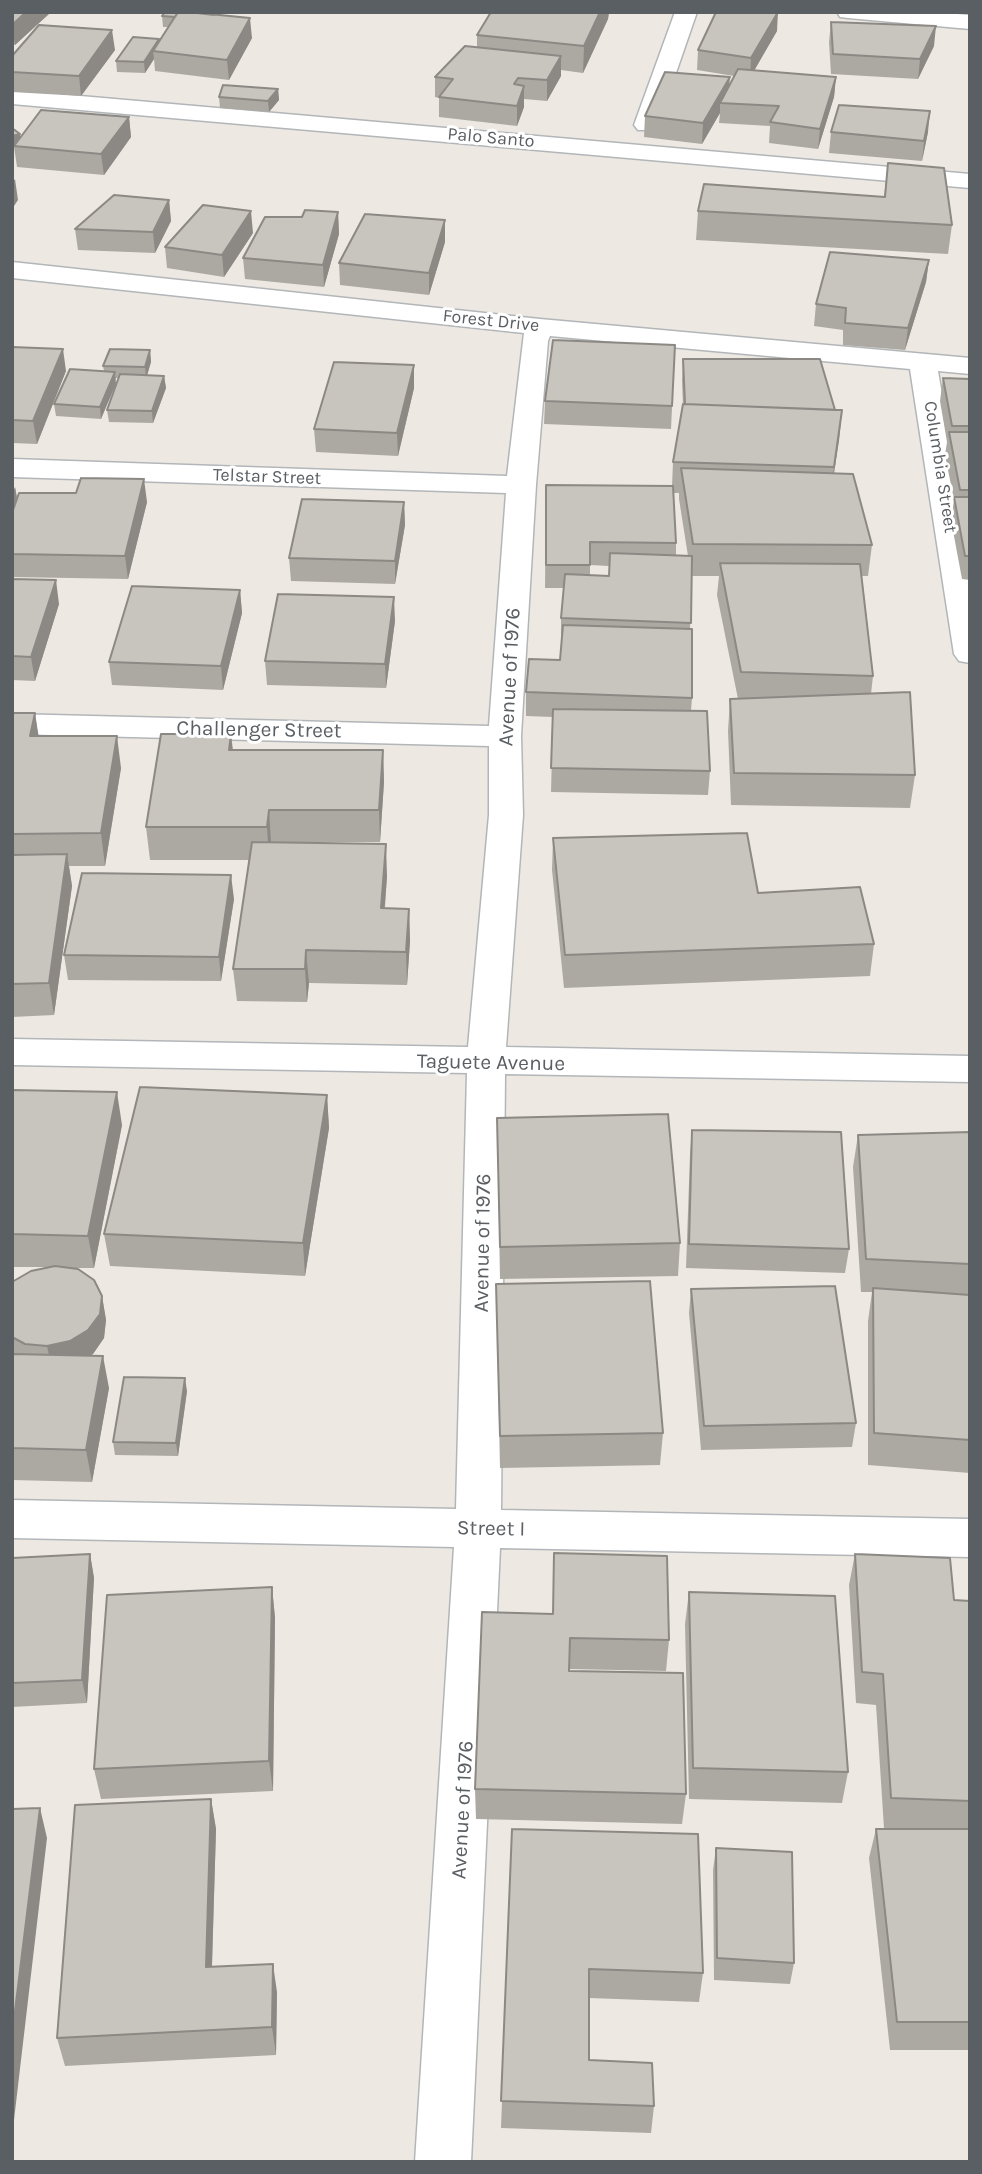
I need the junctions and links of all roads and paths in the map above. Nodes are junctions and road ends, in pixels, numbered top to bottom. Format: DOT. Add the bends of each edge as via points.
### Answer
graph roads {
  1 [pos="686,12"];
  2 [pos="848,12"];
  3 [pos="970,22"];
  4 [pos="12,97"];
  5 [pos="637,150"];
  6 [pos="970,181"];
  7 [pos="13,271"];
  8 [pos="540,327"];
  9 [pos="923,363"];
  10 [pos="970,366"];
  11 [pos="12,468"];
  12 [pos="521,485"];
  13 [pos="970,654"];
  14 [pos="12,724"];
  15 [pos="505,736"];
  16 [pos="12,1052"];
  17 [pos="486,1063"];
  18 [pos="970,1069"];
  19 [pos="12,1518"];
  20 [pos="478,1528"];
  21 [pos="970,1538"];
  22 [pos="443,2162"];
  1 -- 5 [label="street"];
  2 -- 3 [label="street"];
  4 -- 5 [label="street, Palo Santo"];
  5 -- 6 [label="street, Palo Santo"];
  7 -- 8 [label="street, Forest Drive"];
  8 -- 9 [label="street, Forest Drive"];
  8 -- 12 [label="street, Avenue of 1976"];
  9 -- 10 [label="street, Forest Drive"];
  9 -- 13 [label="street, Columbia Street"];
  11 -- 12 [label="street, Telstar Street"];
  12 -- 15 [label="street, Avenue of 1976"];
  14 -- 15 [label="street, Challenger Street"];
  15 -- 17 [label="street, Avenue of 1976" via="506,815"];
  16 -- 17 [label="street, Taguete Avenue"];
  17 -- 18 [label="street, Taguete Avenue"];
  17 -- 20 [label="street, Avenue of 1976"];
  19 -- 20 [label="street, Street I"];
  20 -- 21 [label="street, Street I"];
  20 -- 22 [label="street, Avenue of 1976"];
}
